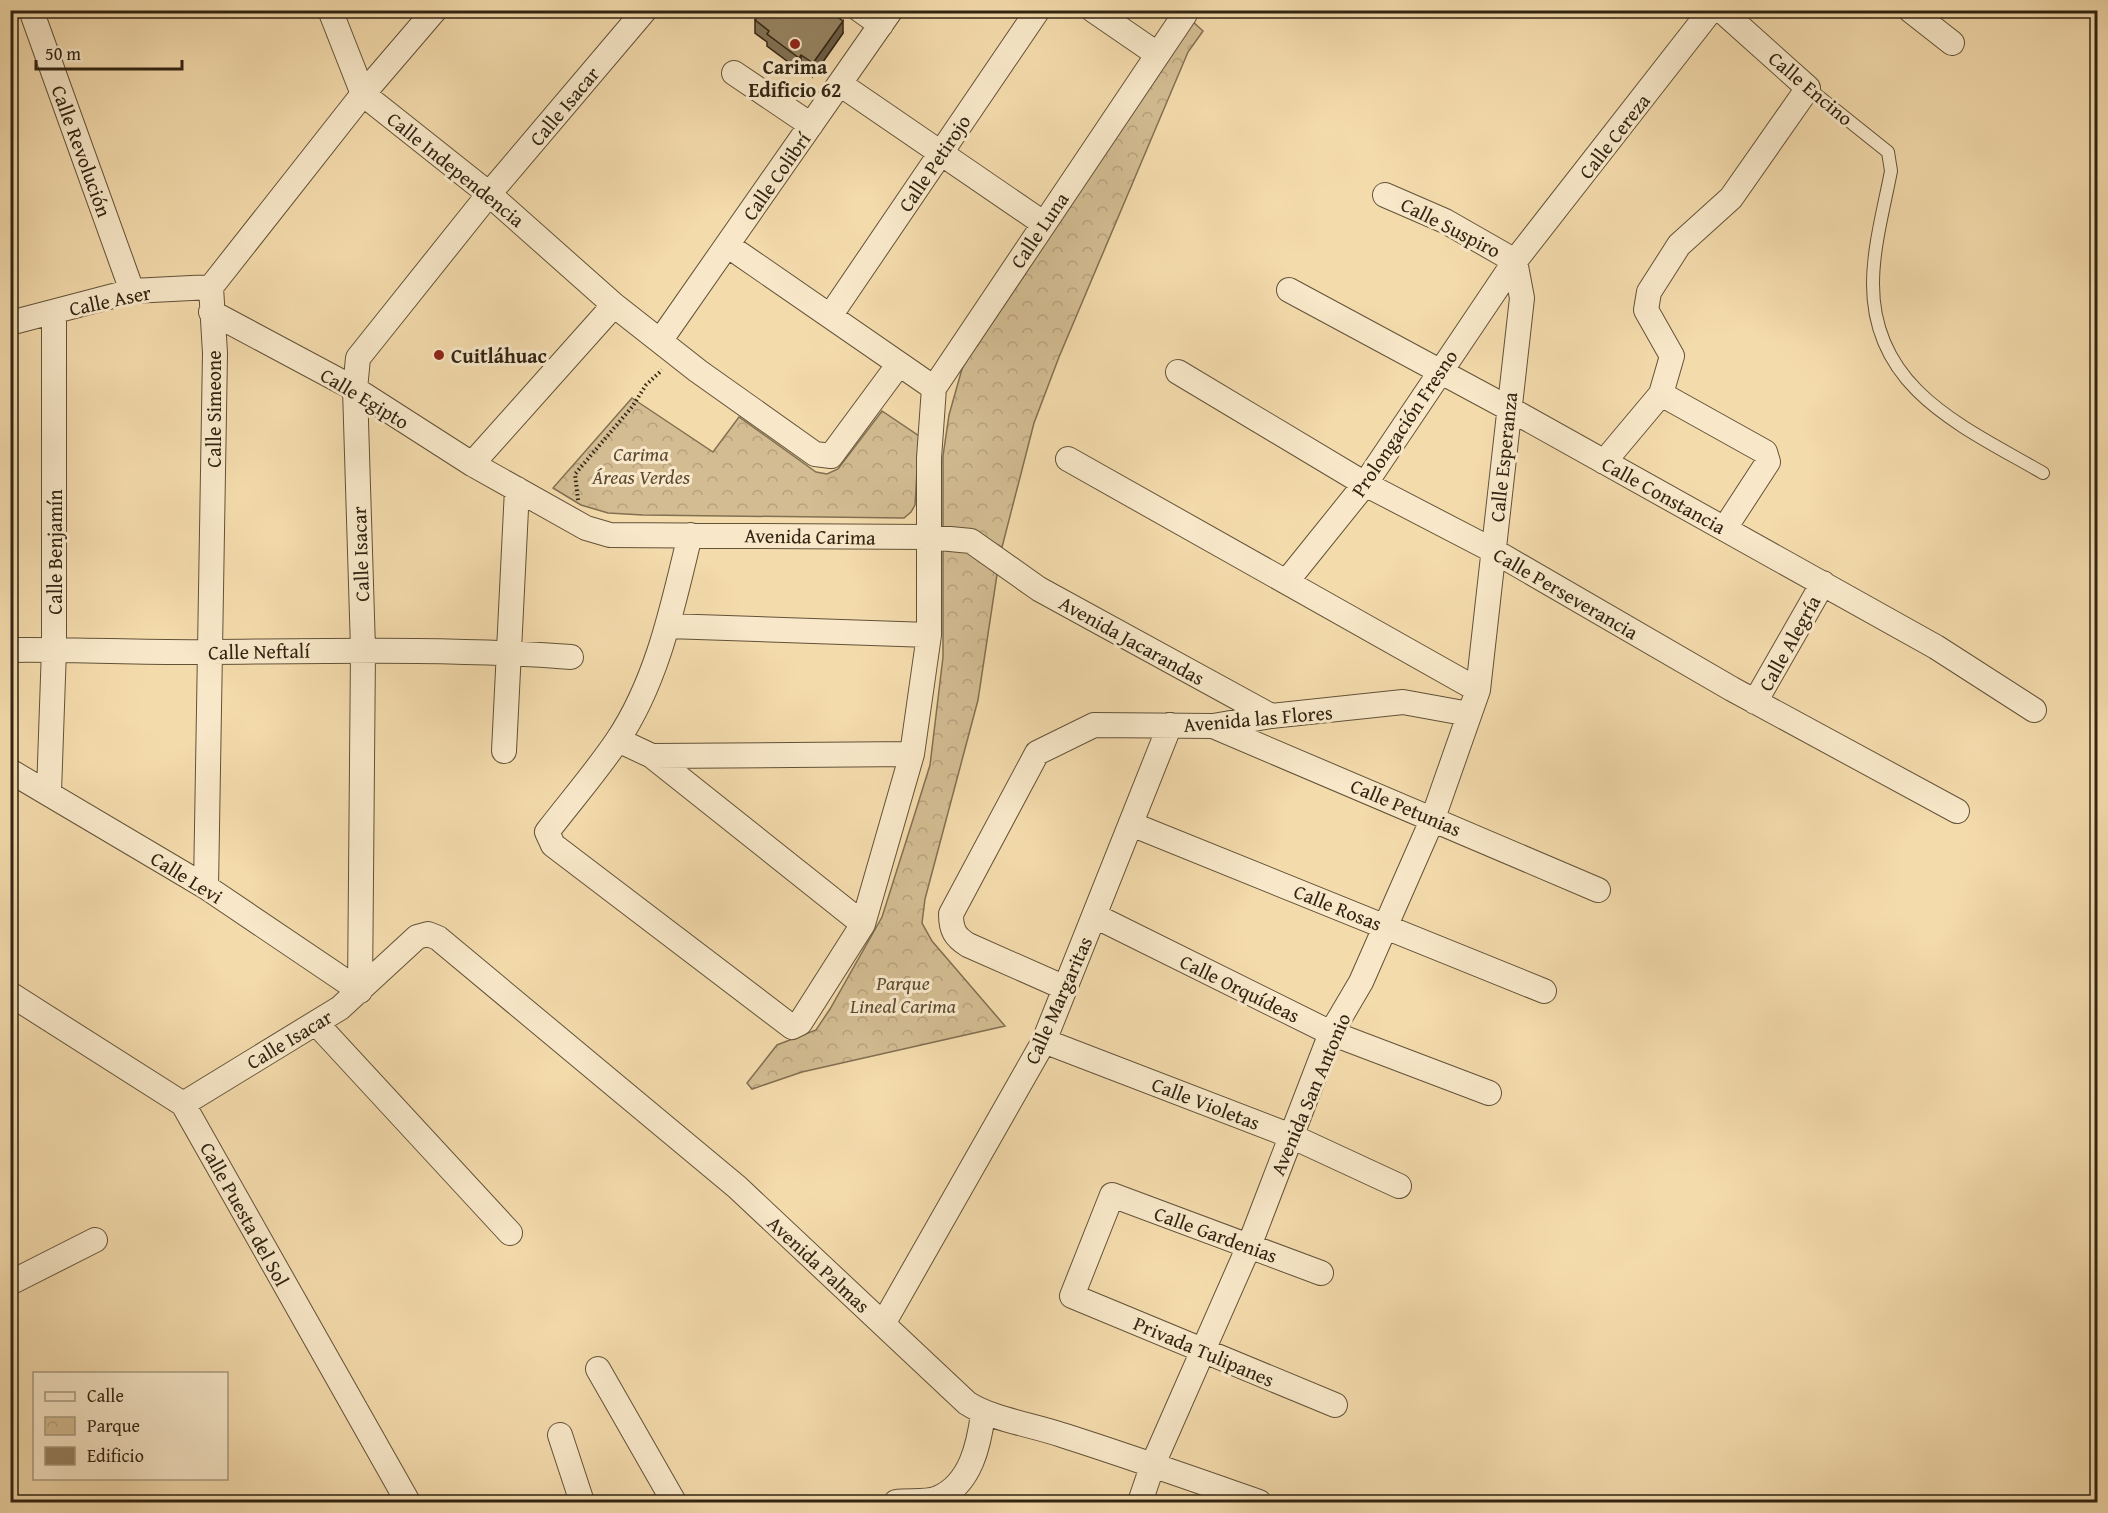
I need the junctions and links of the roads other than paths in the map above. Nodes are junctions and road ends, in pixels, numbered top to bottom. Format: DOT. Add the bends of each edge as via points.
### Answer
graph roads {
  1 [pos="24,10"];
  2 [pos="32,10"];
  3 [pos="330,10"];
  4 [pos="435,10"];
  5 [pos="645,10"];
  6 [pos="860,10"];
  7 [pos="1038,10"];
  8 [pos="1093,10"];
  9 [pos="1711,10"];
  10 [pos="1721,10"];
  11 [pos="1910,10"];
  12 [pos="1185,14"];
  13 [pos="10,16"];
  14 [pos="886,18"];
  15 [pos="1952,43"];
  16 [pos="1157,54"];
  17 [pos="734,73"];
  18 [pos="840,84"];
  19 [pos="1808,88"];
  20 [pos="363,94"];
  21 [pos="811,125"];
  22 [pos="941,153"];
  23 [pos="489,194"];
  24 [pos="1385,195"];
  25 [pos="1043,224"];
  26 [pos="727,245"];
  27 [pos="1515,261"];
  28 [pos="211,287"];
  29 [pos="1289,290"];
  30 [pos="132,291"];
  31 [pos="614,305"];
  32 [pos="211,312"];
  33 [pos="54,313"];
  34 [pos="830,316"];
  35 [pos="10,323"];
  36 [pos="668,347"];
  37 [pos="899,364"];
  38 [pos="1178,372"];
  39 [pos="1439,373"];
  40 [pos="934,388"];
  41 [pos="355,389"];
  42 [pos="1661,393"];
  43 [pos="1508,408"];
  44 [pos="1068,459"];
  45 [pos="1604,462"];
  46 [pos="472,464"];
  47 [pos="2043,473"];
  48 [pos="1365,484"];
  49 [pos="517,489"];
  50 [pos="570,518"];
  51 [pos="1725,528"];
  52 [pos="690,535"];
  53 [pos="929,537"];
  54 [pos="1494,551"];
  55 [pos="996,557"];
  56 [pos="1287,581"];
  57 [pos="1822,584"];
  58 [pos="668,626"];
  59 [pos="929,635"];
  60 [pos="54,649"];
  61 [pos="363,649"];
  62 [pos="10,650"];
  63 [pos="208,652"];
  64 [pos="508,652"];
  65 [pos="571,657"];
  66 [pos="1478,690"];
  67 [pos="1755,702"];
  68 [pos="2034,710"];
  69 [pos="1469,714"];
  70 [pos="1271,716"];
  71 [pos="1170,725"];
  72 [pos="1213,726"];
  73 [pos="618,740"];
  74 [pos="504,751"];
  75 [pos="912,754"];
  76 [pos="652,756"];
  77 [pos="10,771"];
  78 [pos="49,792"];
  79 [pos="1957,811"];
  80 [pos="1433,818"];
  81 [pos="1131,824"];
  82 [pos="206,887"];
  83 [pos="1598,890"];
  84 [pos="1095,916"];
  85 [pos="862,924"];
  86 [pos="1386,926"];
  87 [pos="1063,987"];
  88 [pos="360,991"];
  89 [pos="1544,991"];
  90 [pos="10,994"];
  91 [pos="316,1023"];
  92 [pos="1331,1033"];
  93 [pos="1044,1041"];
  94 [pos="1488,1093"];
  95 [pos="183,1104"];
  96 [pos="1291,1136"];
  97 [pos="1399,1186"];
  98 [pos="510,1233"];
  99 [pos="95,1240"];
  100 [pos="1249,1246"];
  101 [pos="1321,1273"];
  102 [pos="10,1283"];
  103 [pos="1072,1296"];
  104 [pos="883,1324"];
  105 [pos="1203,1351"];
  106 [pos="598,1369"];
  107 [pos="1335,1405"];
  108 [pos="983,1414"];
  109 [pos="560,1435"];
  110 [pos="1154,1464"];
  111 [pos="1257,1502"];
  112 [pos="408,1503"];
  113 [pos="582,1503"];
  114 [pos="674,1503"];
  115 [pos="896,1503"];
  116 [pos="1140,1503"];
  1 -- 13 [label="street"];
  2 -- 30 [label="street, Calle Revolución"];
  3 -- 20 [label="street"];
  4 -- 20 [label="street"];
  5 -- 23 [label="street, Calle Isacar"];
  6 -- 14 [label="street"];
  7 -- 22 [label="street, Calle Petirojo"];
  8 -- 16 [label="street"];
  9 -- 27 [label="street, Calle Cereza"];
  10 -- 19 [label="street, Calle Encino"];
  11 -- 15 [label="street"];
  12 -- 16 [label="street, Calle Luna"];
  14 -- 18 [label="street, Calle Colibrí"];
  16 -- 25 [label="street, Calle Luna"];
  17 -- 21 [label="street"];
  18 -- 21 [label="street, Calle Colibrí"];
  18 -- 22 [label="street"];
  19 -- 42 [label="street" via="1731,198 1679,245 1649,292 1646,310 1672,356"];
  19 -- 47 [label="lane, Calle Encino" via="1888,152 1891,171 1873,285 1884,348 1898,371 1941,413"];
  20 -- 23 [label="street, Calle Independencia"];
  20 -- 28 [label="street"];
  21 -- 26 [label="street, Calle Colibrí"];
  22 -- 25 [label="street"];
  22 -- 34 [label="street, Calle Petirojo"];
  23 -- 31 [label="street, Calle Independencia"];
  23 -- 41 [label="street, Calle Isacar" via="358,358"];
  24 -- 27 [label="street, Calle Suspiro" via="1445,221"];
  25 -- 40 [label="street, Calle Luna"];
  26 -- 34 [label="street"];
  26 -- 36 [label="street, Calle Colibrí"];
  27 -- 39 [label="street, Prolongación Fresno"];
  27 -- 43 [label="street, Calle Esperanza" via="1522,298"];
  28 -- 30 [label="street, Calle Aser"];
  28 -- 32 [label="street, Calle Simeone"];
  29 -- 39 [label="street, Calle Constancia"];
  30 -- 33 [label="street, Calle Aser"];
  31 -- 36 [label="street, Calle Independencia"];
  31 -- 46 [label="street"];
  32 -- 41 [label="street, Calle Egipto"];
  32 -- 63 [label="street, Calle Simeone" via="215,353"];
  33 -- 35 [label="street, Calle Aser"];
  33 -- 60 [label="street, Calle Benjamín"];
  34 -- 37 [label="street"];
  36 -- 37 [label="street, Calle Independencia" via="824,457 831,456"];
  37 -- 40 [label="street"];
  38 -- 48 [label="street, Calle Perseverancia"];
  39 -- 43 [label="street, Calle Constancia"];
  39 -- 48 [label="street, Prolongación Fresno"];
  40 -- 53 [label="street, Calle Luna" via="928,458"];
  41 -- 46 [label="street, Calle Egipto"];
  41 -- 61 [label="street, Calle Isacar"];
  42 -- 45 [label="street"];
  42 -- 51 [label="street" via="1765,452 1768,462"];
  43 -- 45 [label="street, Calle Constancia"];
  43 -- 54 [label="street, Calle Esperanza"];
  44 -- 56 [label="street"];
  45 -- 51 [label="street, Calle Constancia"];
  46 -- 49 [label="street, Calle Egipto"];
  48 -- 54 [label="street, Calle Perseverancia"];
  48 -- 56 [label="street, Prolongación Fresno"];
  49 -- 50 [label="street, Calle Egipto"];
  49 -- 64 [label="street"];
  50 -- 52 [label="street, Avenida Carima" via="610,535"];
  51 -- 57 [label="street, Calle Constancia"];
  52 -- 53 [label="street, Avenida Carima"];
  52 -- 58 [label="street"];
  53 -- 55 [label="street, Avenida Carima" via="971,541"];
  53 -- 59 [label="street, Calle Luna"];
  54 -- 66 [label="street, Calle Esperanza"];
  54 -- 67 [label="street, Calle Perseverancia"];
  55 -- 70 [label="street, Avenida Jacarandas" via="1039,589"];
  56 -- 66 [label="street"];
  57 -- 67 [label="street, Calle Alegría"];
  57 -- 68 [label="street, Calle Constancia" via="1936,647"];
  58 -- 59 [label="street"];
  58 -- 73 [label="street" via="646,685"];
  59 -- 75 [label="street, Calle Luna"];
  60 -- 62 [label="street, Calle Neftalí"];
  60 -- 63 [label="street, Calle Neftalí"];
  60 -- 78 [label="street, Calle Benjamín"];
  61 -- 63 [label="street, Calle Neftalí"];
  61 -- 64 [label="street, Calle Neftalí"];
  61 -- 88 [label="street, Calle Isacar"];
  63 -- 82 [label="street, Calle Simeone"];
  64 -- 65 [label="street, Calle Neftalí"];
  64 -- 74 [label="street"];
  66 -- 69 [label="street, Avenida San Antonio"];
  67 -- 79 [label="street, Calle Perseverancia"];
  69 -- 70 [label="street, Avenida las Flores" via="1403,702"];
  69 -- 80 [label="street, Avenida San Antonio"];
  70 -- 72 [label="street, Avenida las Flores"];
  71 -- 72 [label="street, Avenida las Flores"];
  71 -- 81 [label="street, Calle Margaritas"];
  71 -- 87 [label="street, Avenida las Flores" via="1094,725 1037,753 951,914 956,937 968,945"];
  72 -- 80 [label="street, Calle Petunias"];
  73 -- 76 [label="street"];
  73 -- 85 [label="street, Calle Luna" via="548,832 553,845 783,1021 792,1027 800,1023"];
  75 -- 76 [label="street"];
  75 -- 85 [label="street, Calle Luna"];
  76 -- 85 [label="street"];
  77 -- 78 [label="street, Calle Levi"];
  78 -- 82 [label="street, Calle Levi"];
  80 -- 83 [label="street, Calle Petunias"];
  80 -- 86 [label="street, Avenida San Antonio"];
  81 -- 84 [label="street, Calle Margaritas"];
  81 -- 86 [label="street, Calle Rosas"];
  82 -- 88 [label="street, Calle Levi"];
  84 -- 87 [label="street, Calle Margaritas"];
  84 -- 92 [label="street, Calle Orquídeas"];
  86 -- 89 [label="street, Calle Rosas"];
  86 -- 92 [label="street, Avenida San Antonio" via="1361,982"];
  87 -- 93 [label="street, Calle Margaritas"];
  88 -- 91 [label="street, Calle Isacar"];
  88 -- 104 [label="street, Avenida Palmas" via="417,937 428,934 438,938 737,1186"];
  90 -- 95 [label="street, Calle Puesta del Sol"];
  91 -- 95 [label="street, Calle Isacar"];
  91 -- 98 [label="street"];
  92 -- 94 [label="street, Calle Orquídeas"];
  92 -- 96 [label="street, Avenida San Antonio"];
  93 -- 96 [label="street, Calle Violetas"];
  93 -- 104 [label="street, Calle Margaritas"];
  95 -- 112 [label="street, Calle Puesta del Sol"];
  96 -- 97 [label="street, Calle Violetas"];
  96 -- 100 [label="street, Avenida San Antonio"];
  99 -- 102 [label="street"];
  100 -- 101 [label="street, Calle Gardenias"];
  100 -- 103 [label="street, Calle Gardenias" via="1112,1195"];
  100 -- 105 [label="street, Avenida San Antonio"];
  103 -- 105 [label="street, Privada Tulipanes"];
  104 -- 108 [label="street, Avenida Palmas"];
  105 -- 107 [label="street, Privada Tulipanes"];
  105 -- 110 [label="street, Avenida San Antonio"];
  106 -- 114 [label="street"];
  108 -- 110 [label="street, Avenida Palmas" via="1016,1420"];
  108 -- 115 [label="street" via="972,1464 957,1483 938,1498"];
  109 -- 113 [label="street"];
  110 -- 111 [label="street, Avenida Palmas"];
  110 -- 116 [label="street, Avenida San Antonio"];
}
